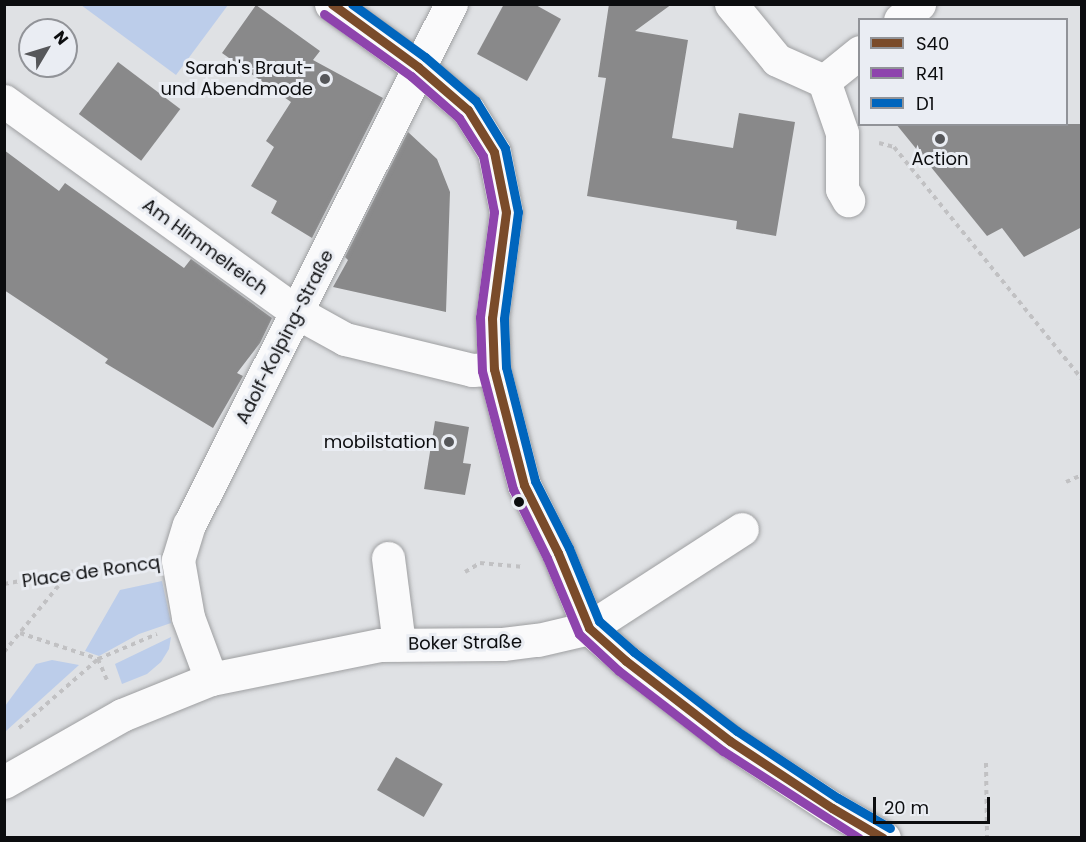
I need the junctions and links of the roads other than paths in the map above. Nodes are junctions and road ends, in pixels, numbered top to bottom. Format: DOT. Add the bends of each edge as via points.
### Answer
graph roads {
  1 [pos="331,4"];
  2 [pos="451,4"];
  3 [pos="731,4"];
  4 [pos="919,4"];
  5 [pos="902,18"];
  6 [pos="858,54"];
  7 [pos="418,67"];
  8 [pos="824,81"];
  9 [pos="4,101"];
  10 [pos="848,200"];
  11 [pos="298,313"];
  12 [pos="494,369"];
  13 [pos="742,529"];
  14 [pos="388,558"];
  15 [pos="589,628"];
  16 [pos="399,644"];
  17 [pos="211,679"];
  18 [pos="4,782"];
  19 [pos="884,837"];
  1 -- 7 [label="street"];
  2 -- 7 [label="street, Adolf-Kolping-Straße"];
  3 -- 8 [label="street" via="777,60"];
  4 -- 5 [label="street"];
  6 -- 8 [label="street"];
  7 -- 11 [label="street, Adolf-Kolping-Straße"];
  7 -- 12 [label="street" via="468,110 494,152 506,212 492,318"];
  8 -- 10 [label="street" via="842,133 842,189"];
  9 -- 11 [label="street, Am Himmelreich"];
  11 -- 12 [label="street, Am Himmelreich" via="345,339 472,370"];
  11 -- 17 [label="street, Adolf-Kolping-Straße" via="189,525 178,560 189,617"];
  12 -- 15 [label="street" via="524,485"];
  13 -- 15 [label="street, Boker Straße"];
  14 -- 16 [label="street"];
  15 -- 16 [label="street, Boker Straße" via="503,644"];
  15 -- 19 [label="street" via="730,741"];
  16 -- 17 [label="street, Boker Straße"];
  17 -- 18 [label="street, Boker Straße" via="122,715"];
}
